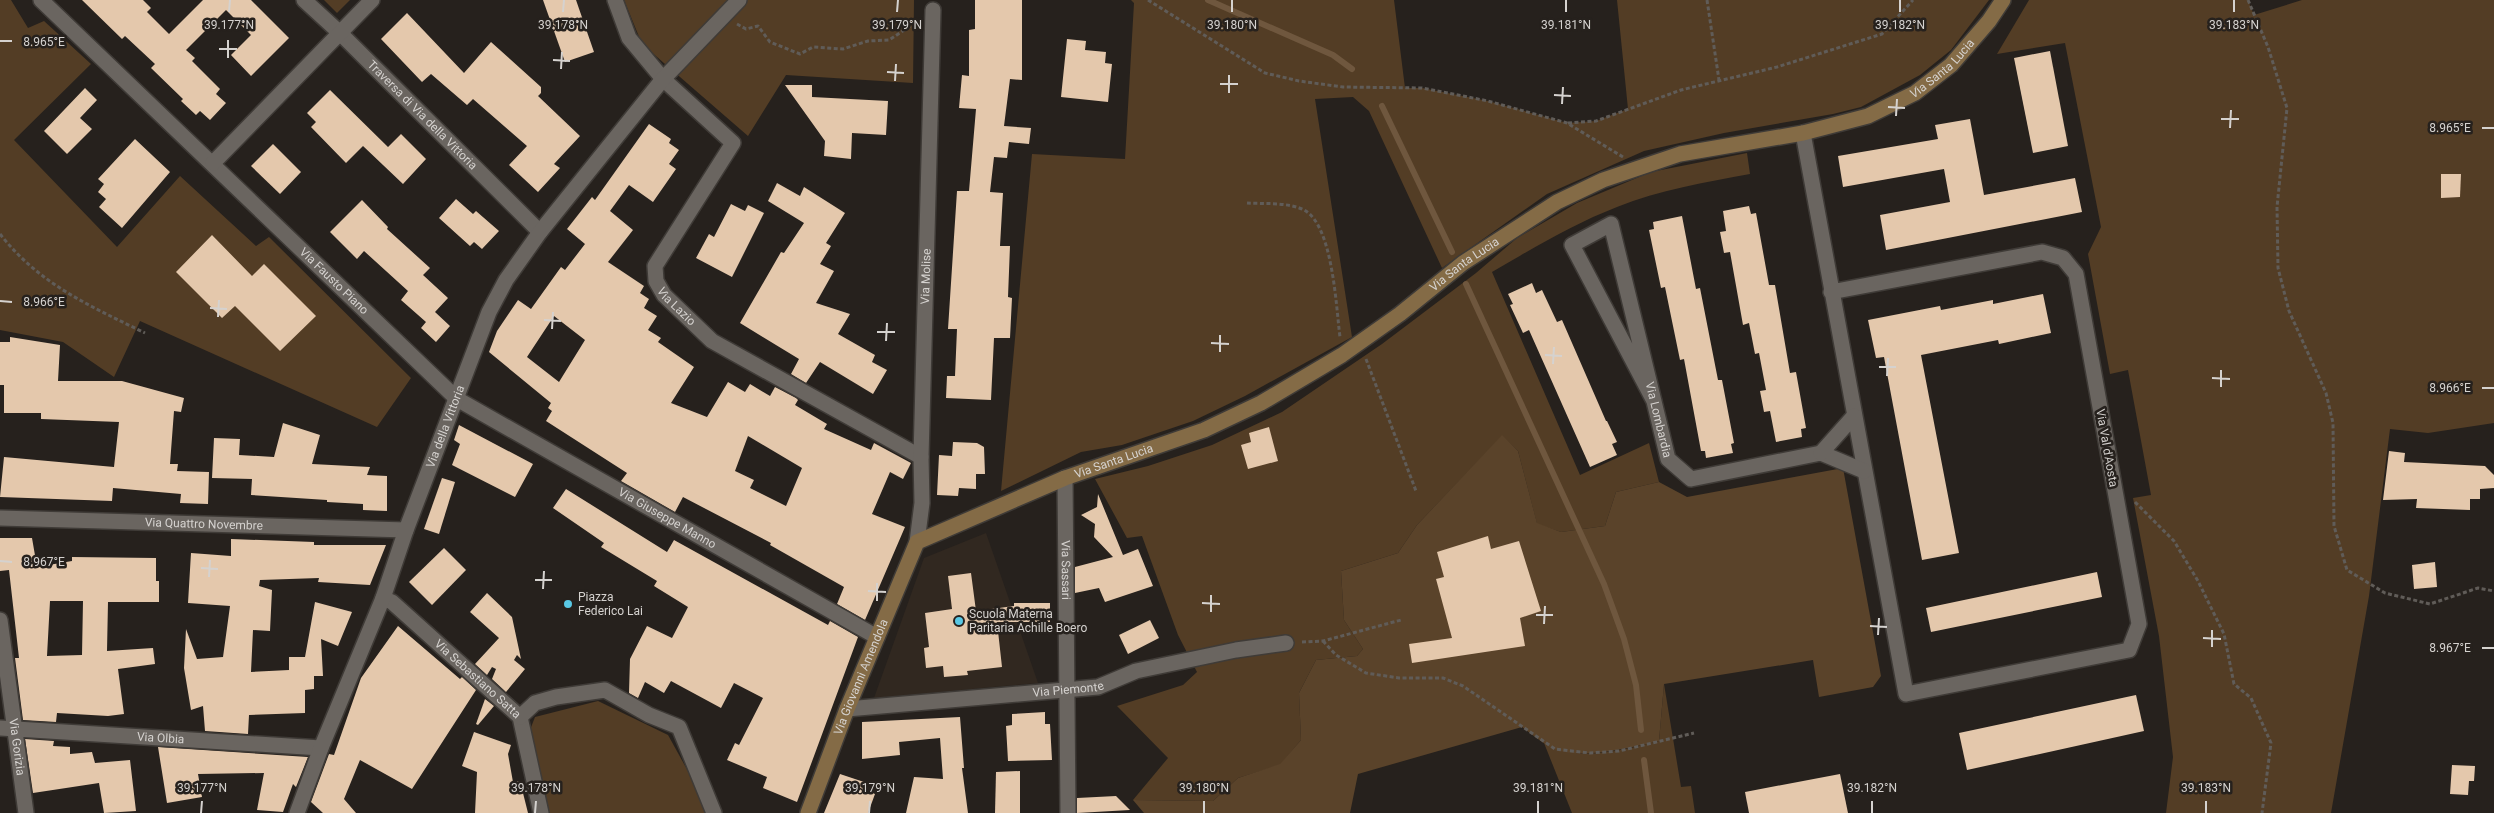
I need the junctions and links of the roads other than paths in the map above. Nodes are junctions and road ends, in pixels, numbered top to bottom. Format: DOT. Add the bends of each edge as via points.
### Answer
graph roads {
  1 [pos="41,0"];
  2 [pos="304,0"];
  3 [pos="372,0"];
  4 [pos="614,0"];
  5 [pos="739,0"];
  6 [pos="2003,0"];
  7 [pos="933,10"];
  8 [pos="340,33"];
  9 [pos="663,79"];
  10 [pos="1803,133"];
  11 [pos="213,163"];
  12 [pos="540,232"];
  13 [pos="1831,292"];
  14 [pos="456,399"];
  15 [pos="1654,401"];
  16 [pos="1854,416"];
  17 [pos="1821,453"];
  18 [pos="921,456"];
  19 [pos="1864,471"];
  20 [pos="1065,478"];
  21 [pos="0,518"];
  22 [pos="406,530"];
  23 [pos="917,542"];
  24 [pos="383,598"];
  25 [pos="0,620"];
  26 [pos="877,637"];
  27 [pos="1286,643"];
  28 [pos="1068,691"];
  29 [pos="847,709"];
  30 [pos="520,717"];
  31 [pos="8,728"];
  32 [pos="321,748"];
  33 [pos="26,813"];
  34 [pos="298,813"];
  35 [pos="541,813"];
  36 [pos="714,813"];
  37 [pos="808,813"];
  38 [pos="1068,813"];
  1 -- 11 [label="street, Via Fausto Piano"];
  2 -- 8 [label="street, Traversa di Via della Vittoria"];
  3 -- 8 [label="street"];
  4 -- 9 [label="street" via="629,38"];
  5 -- 9 [label="street, Via della Vittoria"];
  6 -- 10 [label="street, Via Santa Lucia" via="1951,65 1915,93 1868,116"];
  7 -- 18 [label="street, Via Molise"];
  8 -- 11 [label="street"];
  8 -- 12 [label="street, Traversa di Via della Vittoria"];
  9 -- 12 [label="street, Via della Vittoria"];
  9 -- 18 [label="street, Via Lazio" via="733,143 655,266 656,281 664,295 712,341"];
  10 -- 13 [label="street"];
  10 -- 20 [label="street, Via Santa Lucia" via="1680,154 1634,168 1557,202 1463,263 1342,355 1261,403 1204,430"];
  11 -- 14 [label="street, Via Fausto Piano"];
  12 -- 14 [label="street, Via della Vittoria" via="506,280 489,312"];
  13 -- 16 [label="street"];
  13 -- 19 [label="street, Via Val d'Aosta" via="2042,252 2063,258 2076,274 2139,624 2130,650 1906,694"];
  14 -- 22 [label="street, Via della Vittoria"];
  14 -- 26 [label="street, Via Giuseppe Manno"];
  15 -- 15 [label="street, Via Lombardia" via="1611,224 1572,246"];
  15 -- 17 [label="street, Via Lombardia" via="1668,459 1691,479"];
  16 -- 17 [label="street"];
  16 -- 19 [label="street"];
  17 -- 19 [label="street"];
  18 -- 23 [label="street, Via Molise" via="922,503"];
  20 -- 23 [label="street, Via Santa Lucia"];
  20 -- 28 [label="street, Via Sassari"];
  21 -- 22 [label="street, Via Quattro Novembre"];
  22 -- 24 [label="street, Via della Vittoria"];
  23 -- 26 [label="street, Via Giovanni Amendola"];
  24 -- 30 [label="street, Via Sebastiano Satta" via="392,602"];
  24 -- 32 [label="street, Via della Vittoria"];
  25 -- 31 [label="street, Via Gorizia"];
  26 -- 29 [label="street, Via Giovanni Amendola"];
  27 -- 28 [label="street, Via Piemonte" via="1136,671 1098,687"];
  28 -- 29 [label="street, Via Piemonte"];
  28 -- 38 [label="street, Via Sassari"];
  29 -- 37 [label="street, Via Giovanni Amendola"];
  30 -- 35 [label="street, Via Sebastiano Satta"];
  30 -- 36 [label="street" via="535,703 605,690 649,715 679,727"];
  31 -- 32 [label="street, Via Olbia"];
  31 -- 33 [label="street, Via Gorizia"];
  32 -- 34 [label="street, Via della Vittoria"];
}
